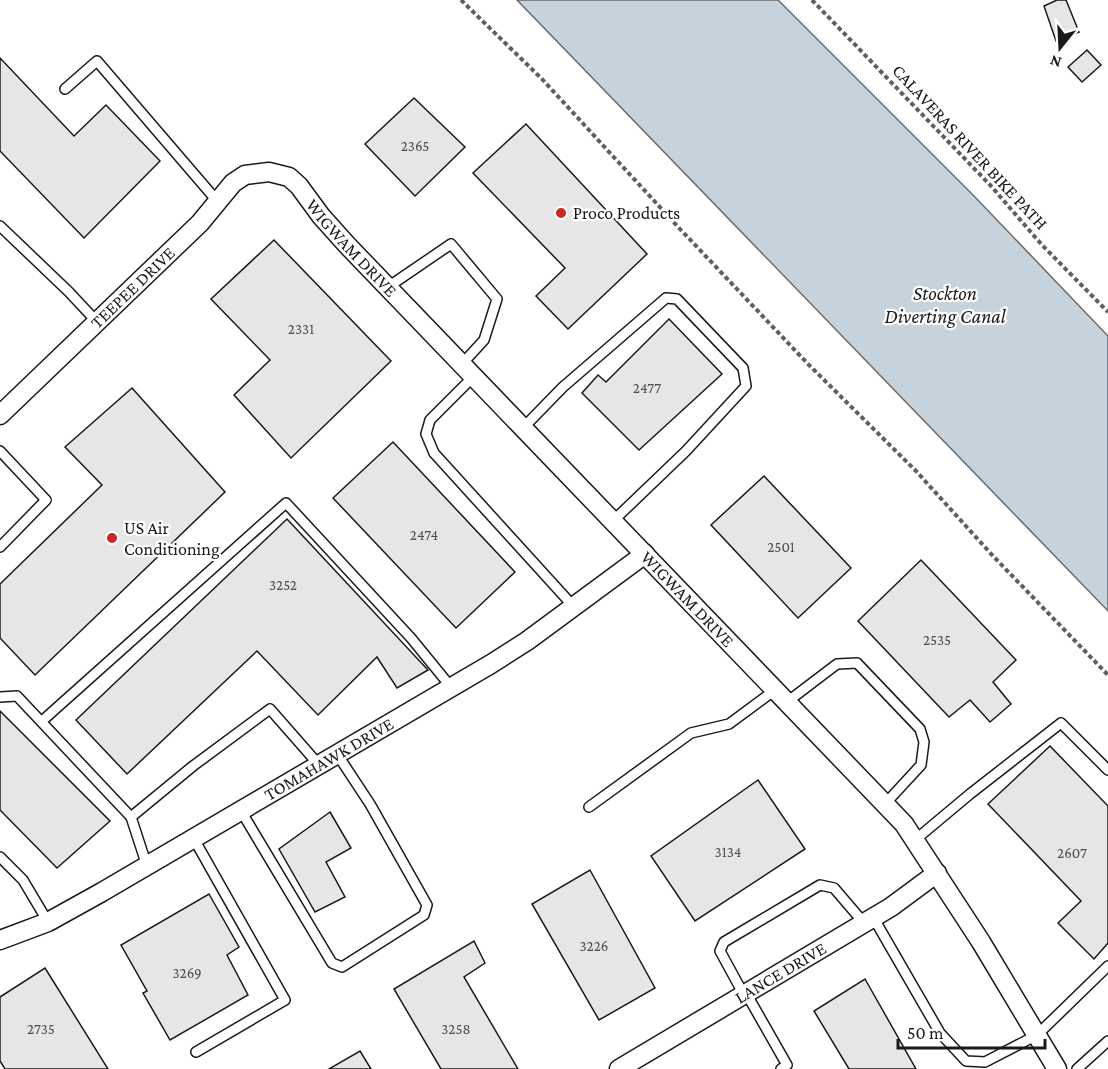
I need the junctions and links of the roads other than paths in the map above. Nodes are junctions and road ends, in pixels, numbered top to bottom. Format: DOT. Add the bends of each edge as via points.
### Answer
graph roads {
  1 [pos="65,89"];
  2 [pos="269,172"];
  3 [pos="218,202"];
  4 [pos="0,226"];
  5 [pos="387,287"];
  6 [pos="97,322"];
  7 [pos="468,370"];
  8 [pos="0,416"];
  9 [pos="523,428"];
  10 [pos="0,451"];
  11 [pos="613,521"];
  12 [pos="0,547"];
  13 [pos="645,555"];
  14 [pos="574,607"];
  15 [pos="451,687"];
  16 [pos="781,696"];
  17 [pos="0,697"];
  18 [pos="42,721"];
  19 [pos="337,754"];
  20 [pos="319,765"];
  21 [pos="1108,770"];
  22 [pos="885,804"];
  23 [pos="589,807"];
  24 [pos="241,811"];
  25 [pos="130,818"];
  26 [pos="194,839"];
  27 [pos="915,840"];
  28 [pos="0,857"];
  29 [pos="147,866"];
  30 [pos="937,873"];
  31 [pos="869,920"];
  32 [pos="48,922"];
  33 [pos="0,940"];
  34 [pos="1108,966"];
  35 [pos="745,994"];
  36 [pos="1037,1035"];
  37 [pos="1108,1041"];
  38 [pos="196,1052"];
  39 [pos="621,1068"];
  40 [pos="781,1069"];
  41 [pos="1057,1069"];
  42 [pos="1077,1069"];
  1 -- 3 [label="lane" via="97,61"];
  2 -- 3 [label="street, TEEPEE DRIVE" via="245,175 232,183"];
  2 -- 5 [label="street, WIGWAM DRIVE" via="289,177 299,186 321,216"];
  3 -- 6 [label="street, TEEPEE DRIVE"];
  4 -- 6 [label="lane"];
  5 -- 7 [label="street, WIGWAM DRIVE"];
  5 -- 7 [label="lane" via="451,244 497,299 484,340"];
  6 -- 8 [label="street, TEEPEE DRIVE"];
  7 -- 9 [label="street, WIGWAM DRIVE"];
  7 -- 14 [label="lane" via="430,420 426,434 434,453"];
  9 -- 11 [label="street, WIGWAM DRIVE"];
  9 -- 11 [label="lane" via="563,387 666,298 677,299 743,368 746,386"];
  10 -- 12 [label="lane" via="46,500"];
  11 -- 13 [label="street, WIGWAM DRIVE"];
  13 -- 14 [label="street, TOMAHAWK DRIVE"];
  13 -- 16 [label="street, WIGWAM DRIVE"];
  14 -- 15 [label="street, TOMAHAWK DRIVE"];
  15 -- 18 [label="lane" via="286,503"];
  15 -- 19 [label="street, TOMAHAWK DRIVE"];
  16 -- 22 [label="street, WIGWAM DRIVE"];
  16 -- 22 [label="lane" via="837,664 857,663 865,671 920,729 924,742 921,765"];
  16 -- 23 [label="lane" via="729,724 691,733"];
  17 -- 18 [label="lane" via="17,696"];
  18 -- 25 [label="lane"];
  19 -- 20 [label="street, TOMAHAWK DRIVE"];
  19 -- 24 [label="lane" via="427,905 424,915 342,967 332,963"];
  20 -- 24 [label="street, TOMAHAWK DRIVE"];
  20 -- 25 [label="lane" via="270,709"];
  21 -- 27 [label="lane" via="1061,723"];
  22 -- 27 [label="street, WIGWAM DRIVE"];
  24 -- 26 [label="street, TOMAHAWK DRIVE"];
  25 -- 29 [label="lane"];
  26 -- 29 [label="street, TOMAHAWK DRIVE"];
  26 -- 38 [label="lane" via="285,1000"];
  27 -- 30 [label="street, WIGWAM DRIVE"];
  28 -- 32 [label="lane" via="23,880"];
  29 -- 32 [label="street, TOMAHAWK DRIVE"];
  30 -- 31 [label="street, LANCE DRIVE"];
  30 -- 36 [label="street, WIGWAM DRIVE"];
  31 -- 35 [label="street, LANCE DRIVE"];
  31 -- 35 [label="lane" via="834,888 820,885 811,890 724,942 720,951"];
  31 -- 36 [label="lane" via="940,1034 966,1061 985,1062"];
  32 -- 33 [label="street, TOMAHAWK DRIVE"];
  34 -- 36 [label="lane"];
  35 -- 39 [label="street, LANCE DRIVE"];
  35 -- 40 [label="lane" via="787,1065"];
  36 -- 41 [label="street, WIGWAM DRIVE"];
  37 -- 42 [label="lane"];
}
